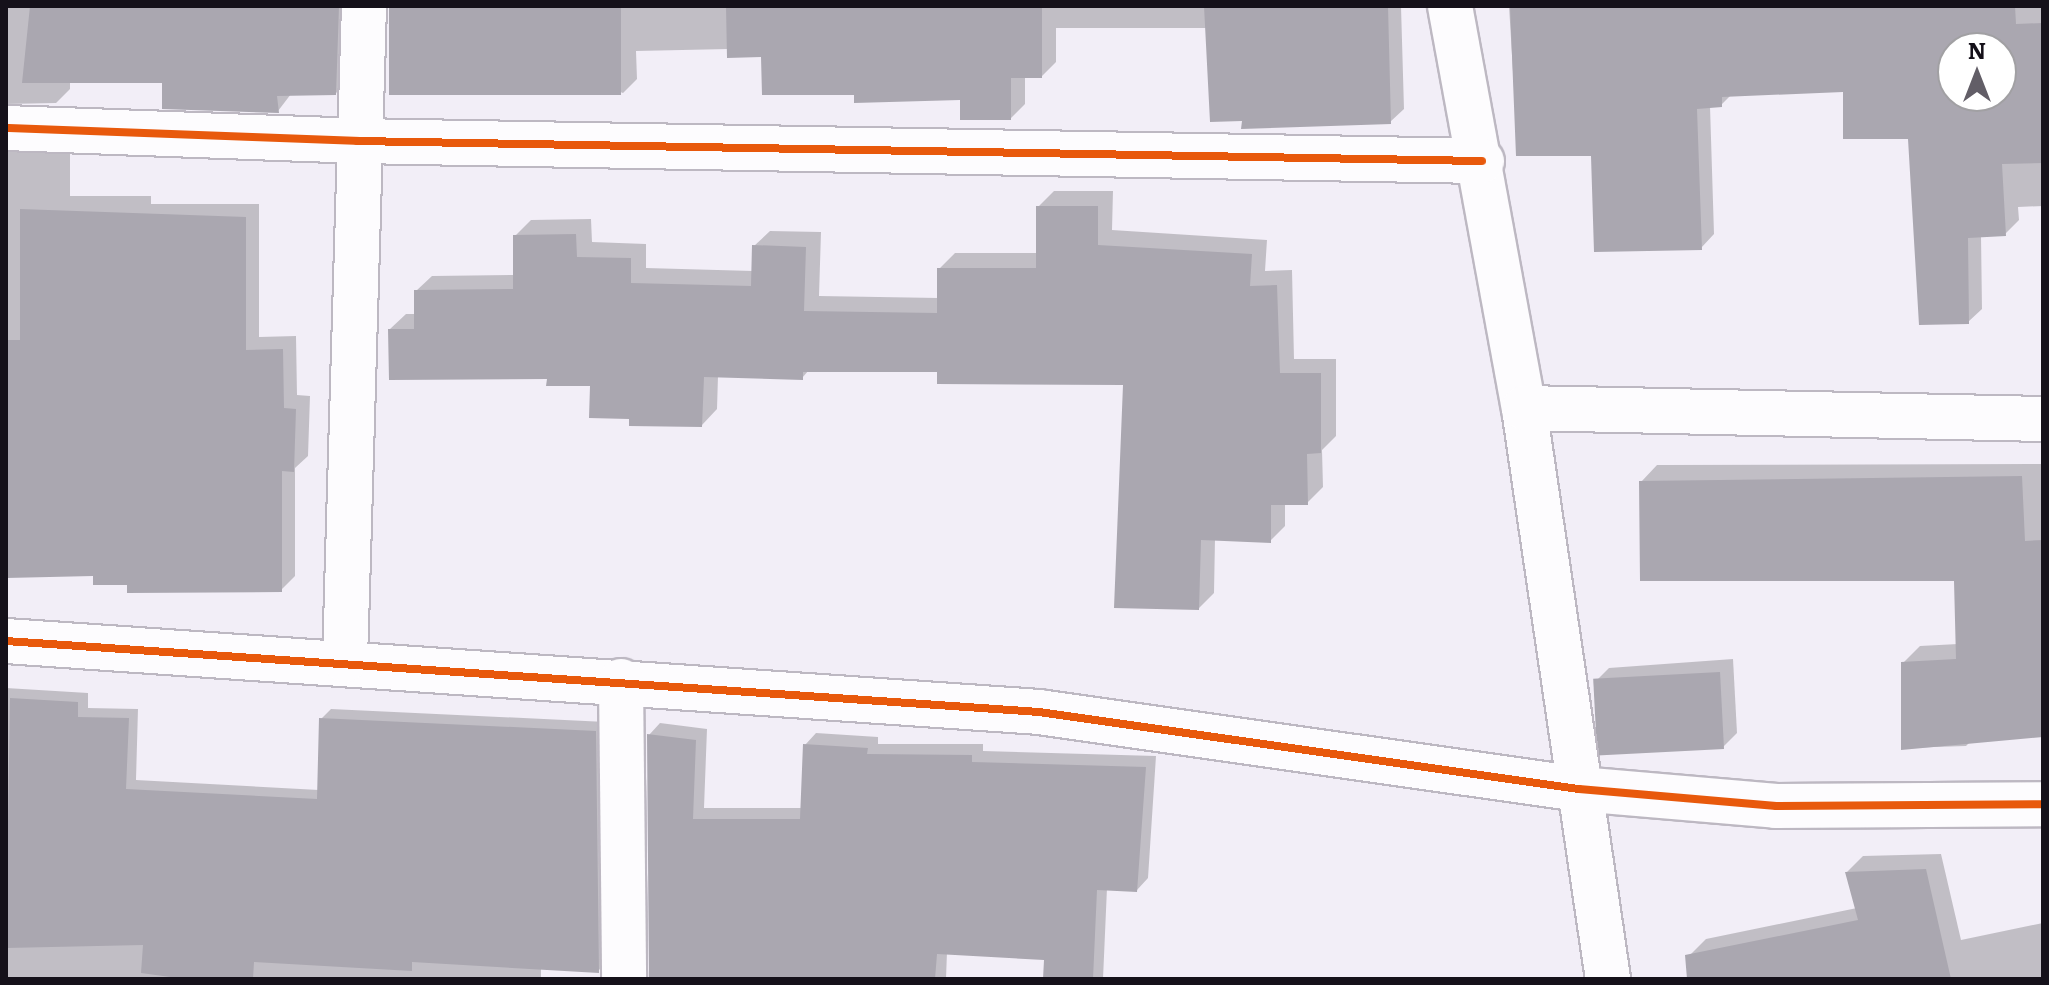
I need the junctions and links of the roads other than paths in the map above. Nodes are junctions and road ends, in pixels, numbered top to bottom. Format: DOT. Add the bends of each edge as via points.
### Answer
graph roads {
  1 [pos="364,6"];
  2 [pos="1450,6"];
  3 [pos="6,128"];
  4 [pos="357,141"];
  5 [pos="1482,161"];
  6 [pos="1524,408"];
  7 [pos="2043,419"];
  8 [pos="6,641"];
  9 [pos="345,660"];
  10 [pos="621,681"];
  11 [pos="1579,789"];
  12 [pos="2043,804"];
  13 [pos="624,979"];
  14 [pos="1608,979"];
  1 -- 4 [label="street"];
  2 -- 5 [label="street"];
  3 -- 4 [label="street"];
  4 -- 5 [label="street"];
  4 -- 9 [label="street"];
  5 -- 6 [label="street"];
  6 -- 7 [label="street"];
  6 -- 11 [label="street"];
  8 -- 9 [label="street"];
  9 -- 10 [label="street"];
  10 -- 11 [label="street" via="1039,712"];
  10 -- 13 [label="street"];
  11 -- 12 [label="street" via="1776,806"];
  11 -- 14 [label="street"];
}
